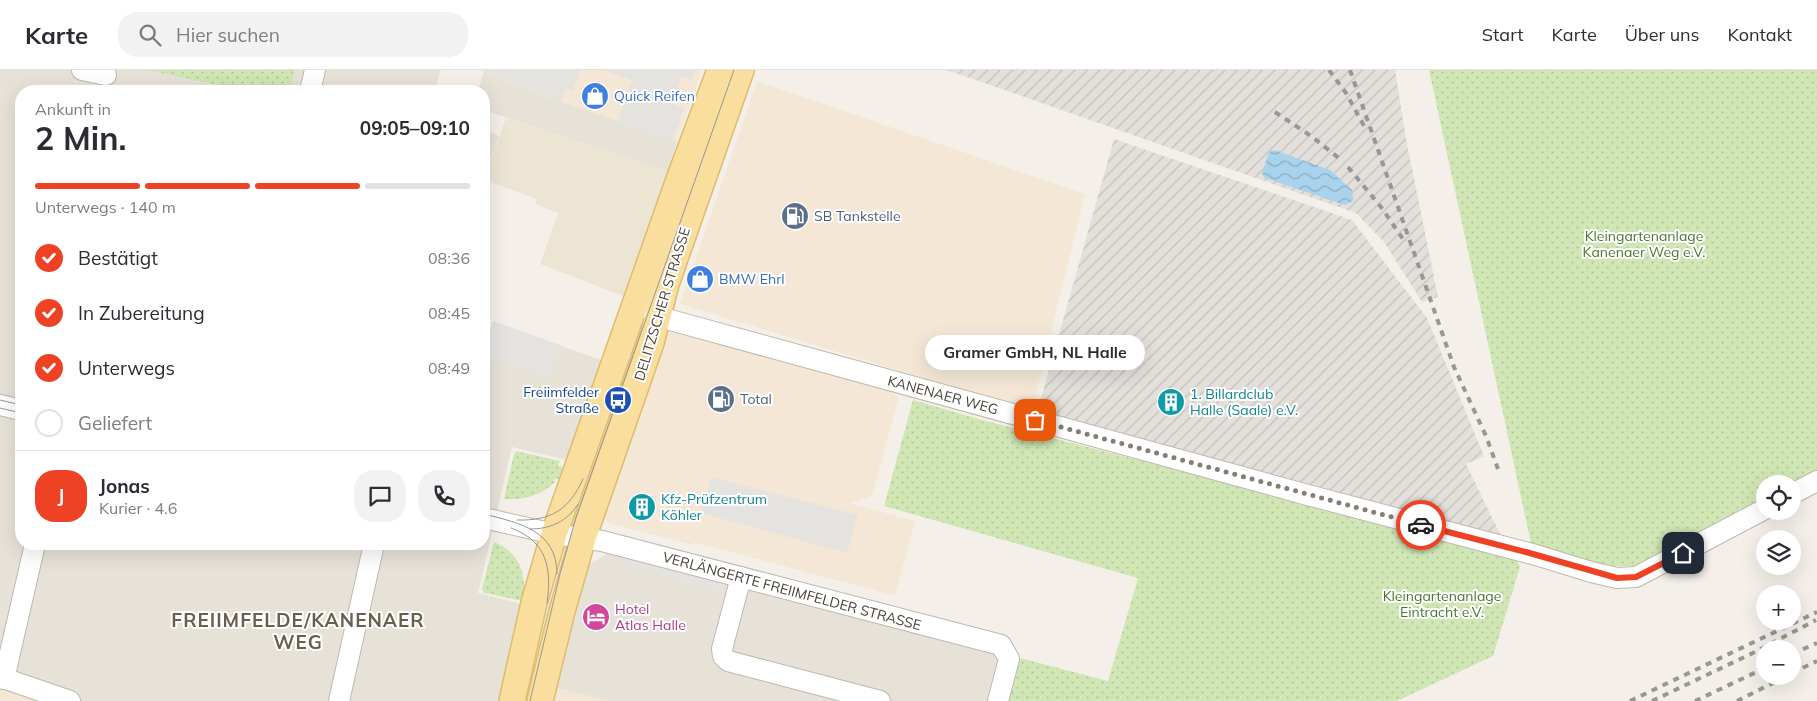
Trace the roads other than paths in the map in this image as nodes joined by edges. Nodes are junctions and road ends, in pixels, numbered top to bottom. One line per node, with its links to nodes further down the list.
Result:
1 (82, 70): 5 (street)
2 (315, 70): 6 (street)
3 (720, 70): 7 (main road, DELITZSCHER STRASSE)
4 (741, 70): 8 (main road, DELITZSCHER STRASSE)
5 (105, 79)
6 (311, 85)
7 (638, 296): 8 (street, KANENAER WEG); 15 (main road, DELITZSCHER STRASSE)
8 (658, 315): 13 (street, KANENAER WEG); 16 (main road, DELITZSCHER STRASSE)
9 (0, 405): 10 (street)
10 (15, 409)
11 (1817, 481): 12 (street)
12 (1801, 489)
13 (1756, 514)
14 (490, 519): 15 (street)
15 (554, 534): 16 (street); 23 (main road, DELITZSCHER STRASSE)
16 (584, 538): 19 (street, VERLÄNGERTE FREIIMFELDER STRASSE); 24 (main road, DELITZSCHER STRASSE)
17 (34, 550): 20 (street)
18 (373, 550): 22 (street)
19 (741, 578): 25 (street); 26 (street, VERLÄNGERTE FREIIMFELDER STRASSE)
20 (2, 678): 21 (street)
21 (70, 701)
22 (340, 701)
23 (512, 701)
24 (540, 701)
25 (880, 701)
26 (998, 701)

